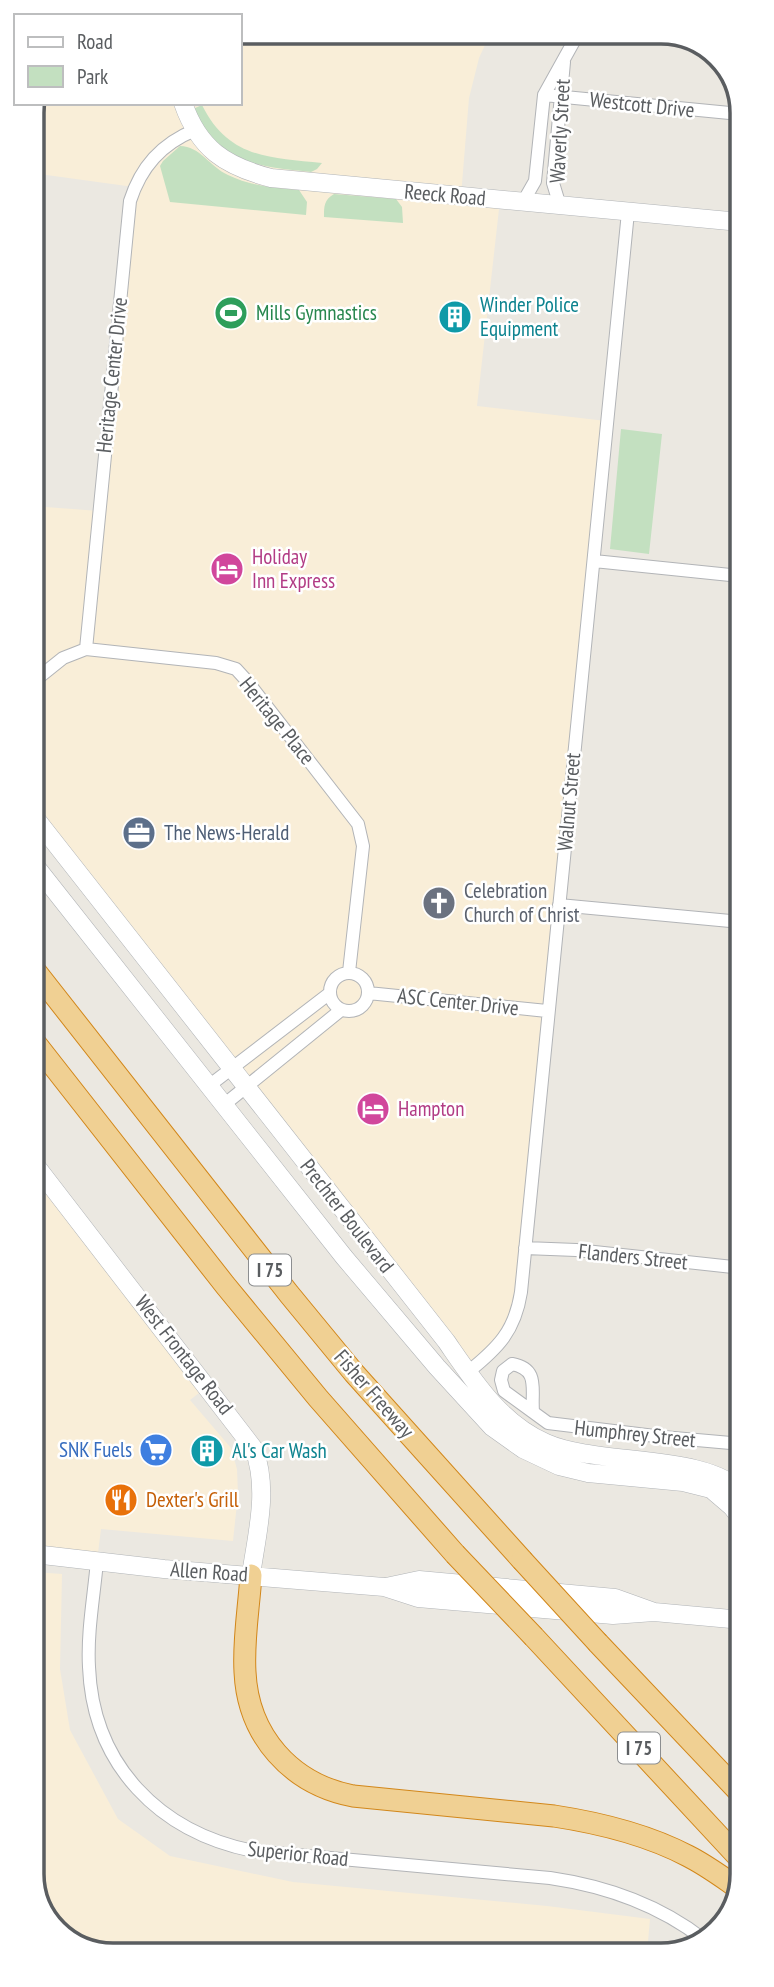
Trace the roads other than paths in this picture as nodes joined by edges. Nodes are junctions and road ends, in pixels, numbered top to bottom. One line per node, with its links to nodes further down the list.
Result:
1 (571, 44): 2 (street, Waverly Street)
2 (564, 55): 3 (street, Waverly Street); 4 (street, Waverly Street)
3 (544, 95): 4 (street, Westcott Drive); 8 (street, Waverly Street)
4 (562, 97): 6 (street, Westcott Drive); 9 (street, Waverly Street)
5 (184, 105): 7 (main road, Reeck Road)
6 (730, 113)
7 (195, 131): 8 (main road, Reeck Road); 14 (street, Heritage Center Drive)
8 (523, 202): 9 (main road, Reeck Road)
9 (560, 206): 10 (main road, Reeck Road)
10 (628, 212): 11 (main road, Reeck Road); 12 (street, Walnut Street)
11 (730, 221)
12 (594, 561): 13 (street); 20 (street, Walnut Street)
13 (730, 575)
14 (86, 649): 15 (street); 24 (street, Heritage Place)
15 (44, 673)
16 (44, 829): 18 (main road, Prechter Boulevard)
17 (44, 844): 18 (main road)
18 (70, 863): 21 (main road, Prechter Boulevard)
19 (44, 877): 23 (main road, Prechter Boulevard)
20 (559, 905): 22 (street); 29 (street, Walnut Street)
21 (113, 914): 23 (main road); 31 (main road, Prechter Boulevard)
22 (730, 921)
23 (88, 932): 32 (main road, Prechter Boulevard)
24 (349, 972): 26 (street); 27 (street)
25 (44, 982): 53 (highway, Fisher Freeway / I 75, bridge)
26 (330, 993): 28 (street); 31 (street)
27 (368, 993): 28 (street); 29 (street, ASC Center Drive)
28 (341, 1010): 33 (street)
29 (547, 1011): 41 (street, Walnut Street)
30 (44, 1054): 54 (highway, I 75, bridge)
31 (233, 1068): 32 (street); 33 (main road, Prechter Boulevard)
32 (210, 1085): 34 (main road, Prechter Boulevard)
33 (247, 1086): 34 (street); 35 (main road, Prechter Boulevard)
34 (225, 1104): 36 (main road, Prechter Boulevard)
35 (281, 1131): 36 (main road); 38 (main road, Prechter Boulevard)
36 (256, 1144): 39 (main road, Prechter Boulevard)
37 (44, 1176): 51 (main road, West Frontage Road)
38 (323, 1184): 39 (main road); 40 (main road, Prechter Boulevard)
39 (301, 1201): 42 (main road, Prechter Boulevard)
40 (367, 1241): 42 (main road); 44 (main road, Prechter Boulevard)
41 (525, 1248): 43 (street, Flanders Street); 44 (street, Walnut Street)
42 (344, 1257): 48 (main road, Prechter Boulevard)
43 (730, 1267)
44 (468, 1372): 47 (main road, Prechter Boulevard)
45 (533, 1411): 46 (street, Humphrey Street)
46 (730, 1443)
47 (730, 1484)
48 (730, 1505)
49 (44, 1555): 50 (main road, Allen Road)
50 (97, 1561): 51 (main road, Allen Road); 56 (street, Superior Road)
51 (251, 1575): 52 (main road, Allen Road); 55 (highway)
52 (730, 1619)
53 (730, 1782)
54 (730, 1847)
55 (729, 1882)
56 (696, 1934)

